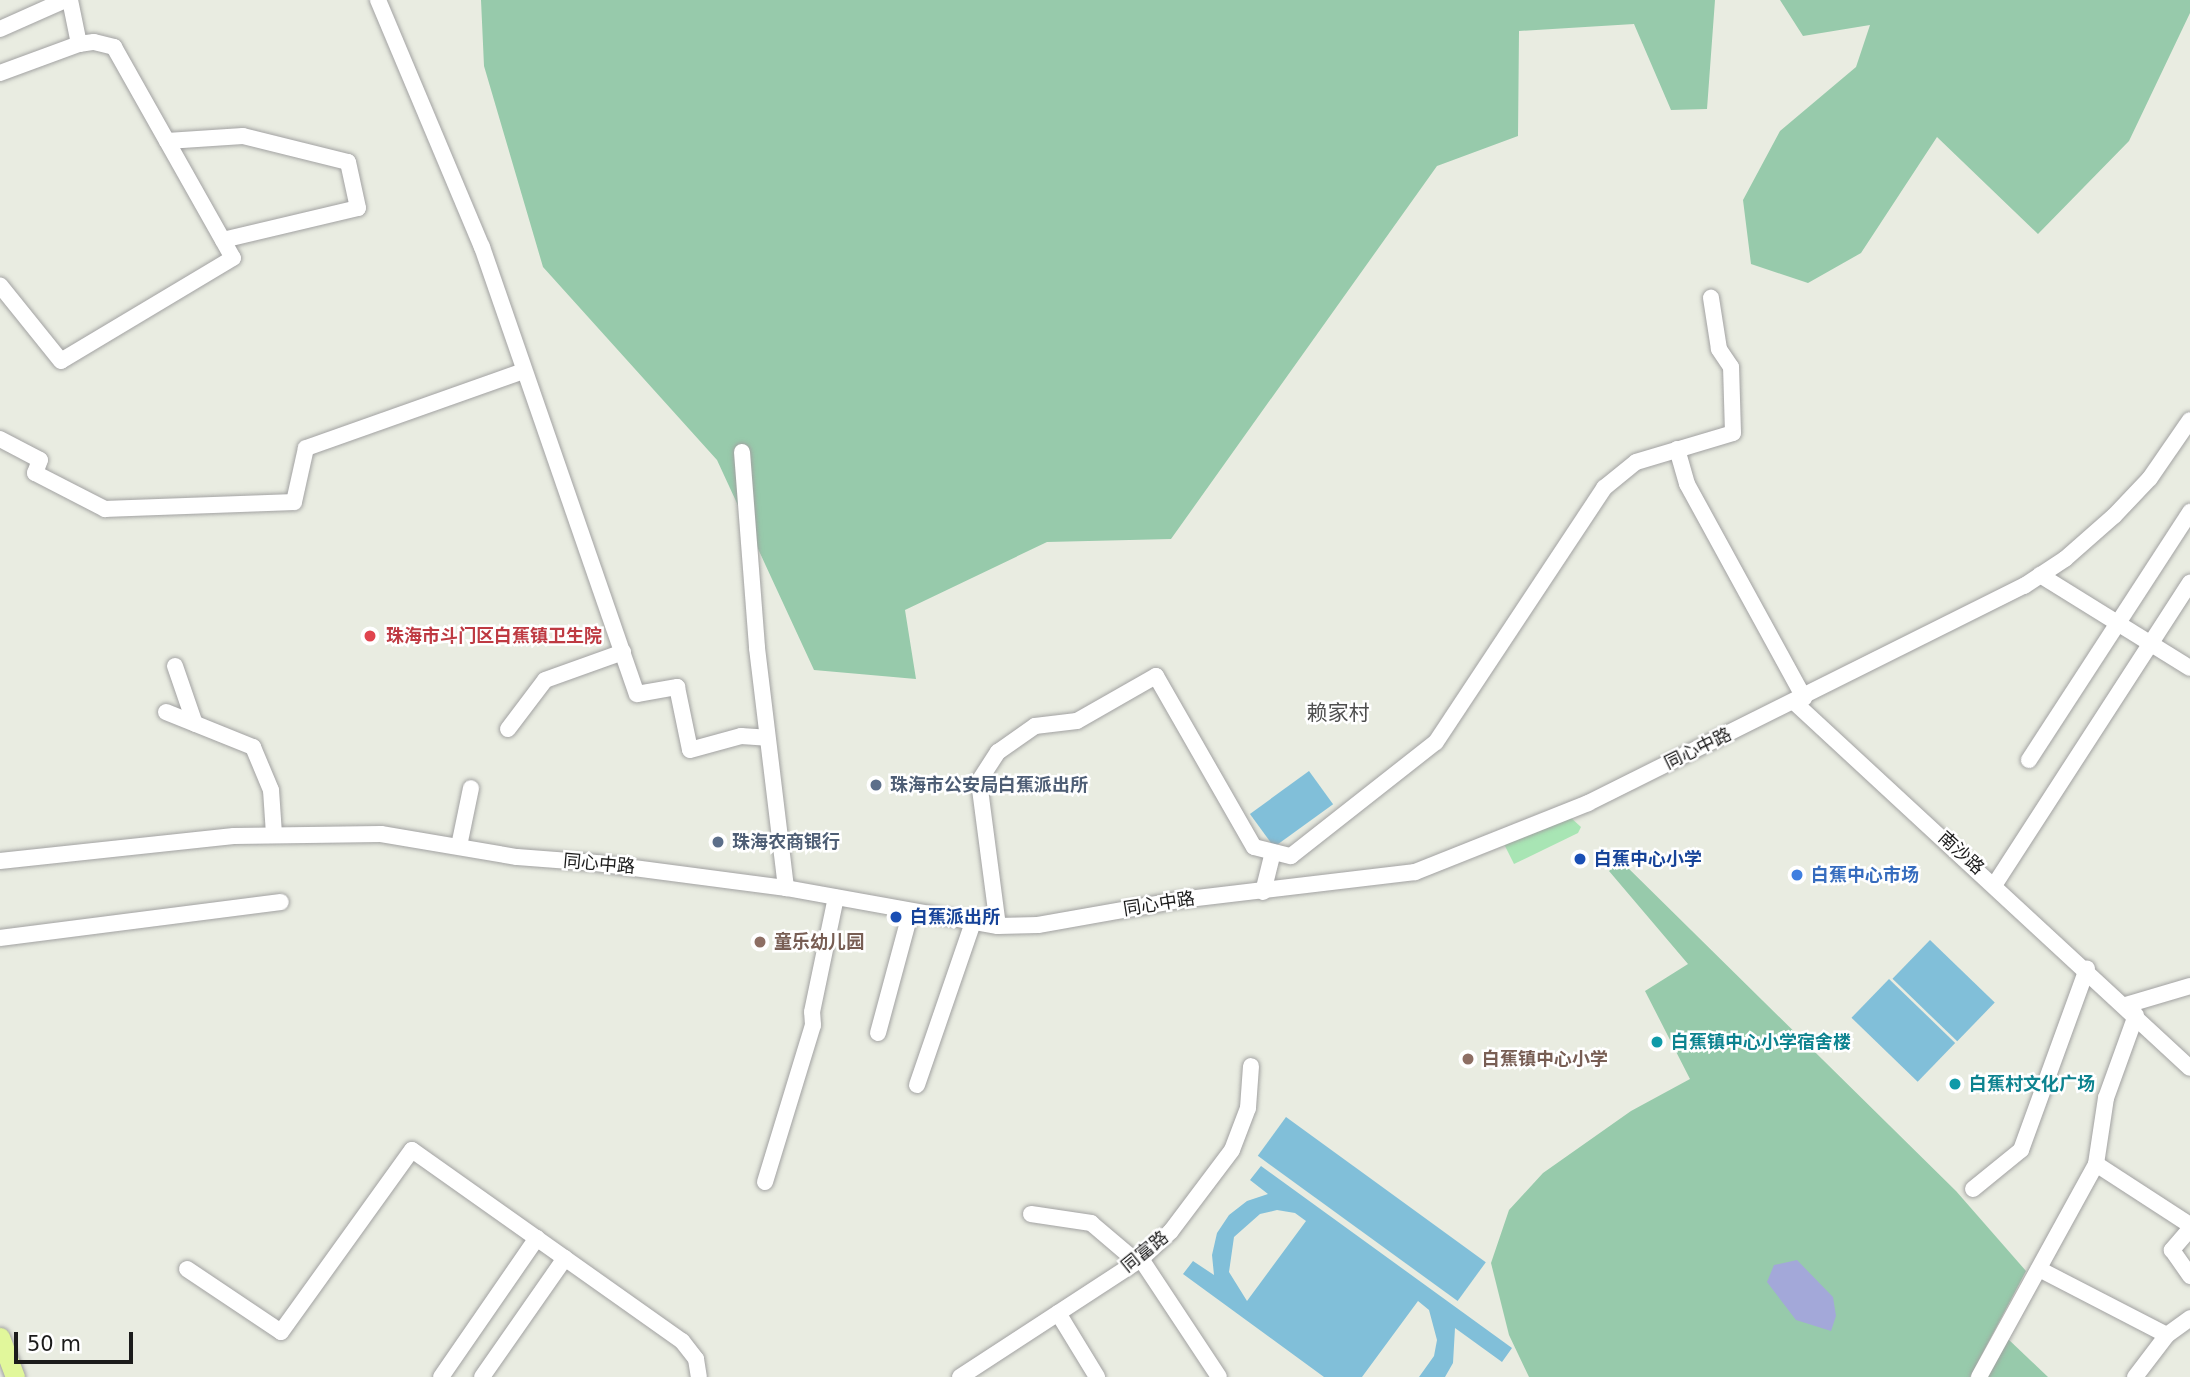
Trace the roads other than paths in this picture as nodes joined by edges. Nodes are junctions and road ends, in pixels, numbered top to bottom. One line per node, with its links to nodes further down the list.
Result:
1 (65, 0): 4 (street)
2 (70, 0): 5 (street)
3 (378, 0): 11 (street)
4 (0, 29)
5 (79, 44): 6 (street); 7 (street)
6 (0, 73)
7 (166, 141): 8 (street); 8 (street)
8 (223, 240): 9 (street)
9 (0, 285)
10 (1711, 298): 14 (street)
11 (524, 371): 13 (street); 21 (street)
12 (2190, 420): 17 (street, 同心中路)
13 (0, 439)
14 (1677, 449): 24 (street, 南沙路); 33 (street)
15 (743, 452): 28 (street)
16 (2190, 512): 19 (street)
17 (2040, 575): 19 (street); 24 (street, 同心中路)
18 (2190, 583): 20 (street)
19 (2118, 623): 20 (street); 29 (street)
20 (2151, 644): 23 (street); 35 (street)
21 (623, 652): 27 (street); 28 (street)
22 (175, 666): 26 (street)
23 (2190, 668)
24 (1799, 700): 35 (street, 南沙路); 37 (street, 同心中路)
25 (166, 712): 26 (street)
26 (195, 724): 31 (street)
27 (508, 729)
28 (767, 738): 36 (street)
29 (2029, 760)
30 (471, 788): 32 (street)
31 (274, 834): 32 (street, 同心中路); 34 (street, 同心中路)
32 (459, 846): 36 (street, 同心中路)
33 (1273, 852): 37 (street); 42 (street)
34 (0, 861)
35 (1995, 884): 44 (street, 南沙路)
36 (786, 888): 38 (street, 同心中路)
37 (1263, 891): 42 (street, 同心中路)
38 (836, 897): 40 (street, 同心中路); 52 (street)
39 (281, 902): 43 (street)
40 (911, 911): 41 (street, 同心中路); 47 (street)
41 (973, 922): 42 (street, 同心中路); 50 (street)
42 (998, 926)
43 (0, 938)
44 (2087, 969): 46 (street, 南沙路); 53 (street)
45 (2190, 986): 46 (street)
46 (2131, 1010): 49 (street, 南沙路); 51 (street)
47 (878, 1033)
48 (1251, 1066): 58 (street, 同富路)
49 (2190, 1068)
50 (918, 1085)
51 (2096, 1164): 55 (street); 60 (street)
52 (765, 1182)
53 (1973, 1189)
54 (1031, 1214): 58 (street)
55 (2190, 1227): 61 (street)
56 (537, 1238): 57 (street); 59 (street); 67 (street)
57 (565, 1258): 68 (street); 69 (street)
58 (1139, 1260): 62 (street, 同富路); 72 (street)
59 (187, 1269)
60 (2039, 1269): 64 (street); 73 (street)
61 (2190, 1276)
62 (1058, 1313): 70 (street, 同富路); 71 (street)
63 (2190, 1318): 64 (street)
64 (2166, 1335): 74 (street)
65 (0, 1337): 66 (main road)
66 (15, 1377)
67 (441, 1377)
68 (482, 1377)
69 (699, 1377)
70 (960, 1377)
71 (1097, 1377)
72 (1219, 1377)
73 (1979, 1377)
74 (2135, 1377)

